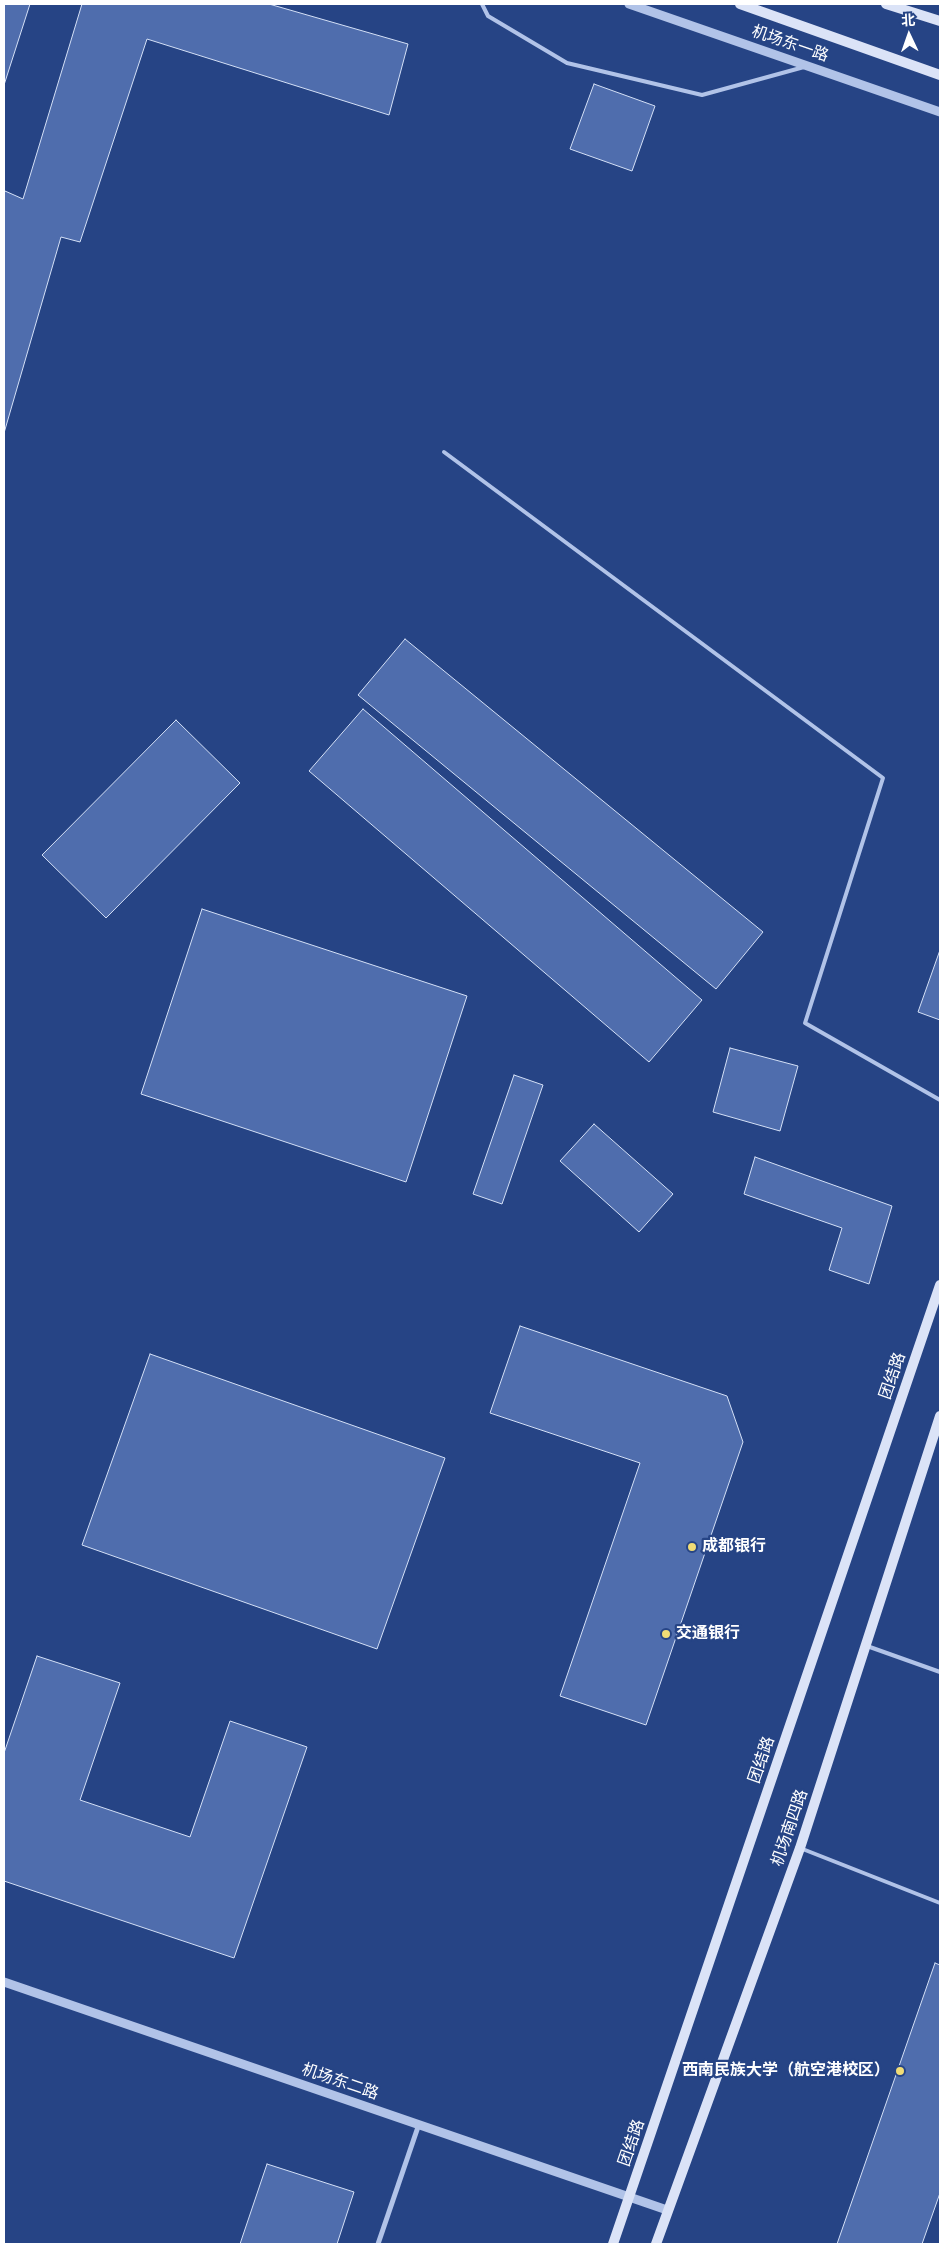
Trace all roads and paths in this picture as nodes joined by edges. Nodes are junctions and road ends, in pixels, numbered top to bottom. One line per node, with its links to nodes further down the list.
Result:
1 (482, 4): 6 (lane)
2 (629, 4): 6 (street, 机场东一路)
3 (740, 4): 7 (main road)
4 (886, 4): 5 (main road)
5 (940, 21)
6 (808, 66): 8 (street, 机场东一路)
7 (940, 75)
8 (940, 112)
9 (444, 452): 10 (lane)
10 (940, 1100)
11 (940, 1285): 19 (main road, 团结路)
12 (940, 1416): 13 (main road, 机场南四路)
13 (865, 1645): 14 (lane); 15 (main road, 机场南四路)
14 (940, 1672)
15 (800, 1848): 16 (lane); 20 (main road, 机场南四路)
16 (940, 1903)
17 (4, 1982): 18 (street, 机场东二路)
18 (419, 2124): 19 (street, 机场东二路); 21 (street)
19 (630, 2196): 20 (street, 机场东二路); 22 (main road, 团结路)
20 (667, 2210): 23 (main road, 机场南四路)
21 (378, 2244)
22 (613, 2244)
23 (656, 2244)

